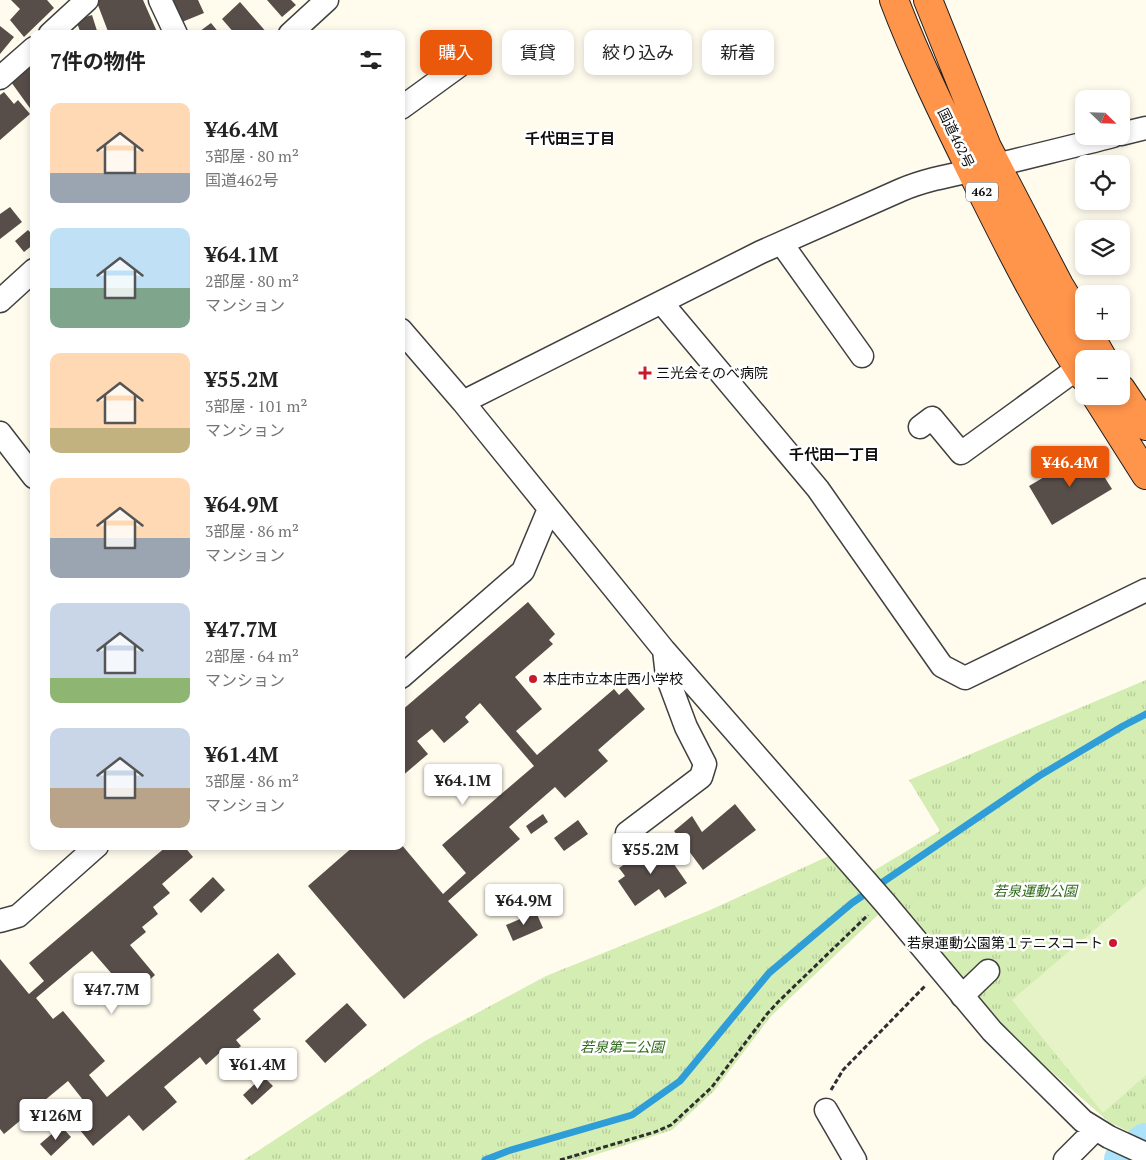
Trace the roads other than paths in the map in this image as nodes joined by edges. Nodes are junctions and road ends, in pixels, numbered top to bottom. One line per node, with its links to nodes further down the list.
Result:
1 (87, 0): 6 (street)
2 (160, 0): 7 (street)
3 (327, 0): 8 (street)
4 (894, 0): 16 (highway, 国道462号 / 462)
5 (928, 0): 16 (highway, 国道462号 / 462)
6 (54, 30)
7 (174, 30)
8 (294, 30)
9 (30, 52): 11 (street)
10 (446, 75): 12 (street)
11 (0, 78)
12 (405, 105)
13 (1146, 128): 14 (street)
14 (1130, 132)
15 (1076, 145): 16 (street)
16 (984, 167): 17 (street); 21 (highway, 国道462号 / 462); 23 (highway, 国道462号 / 462)
17 (782, 244): 20 (street); 24 (street)
18 (30, 274): 19 (street)
19 (0, 301)
20 (662, 303): 26 (street); 35 (street)
21 (1075, 311)
22 (405, 335): 26 (street)
23 (1075, 351)
24 (862, 356)
25 (1075, 377): 30 (street)
26 (463, 402): 34 (street)
27 (1130, 402): 29 (highway)
28 (1102, 405): 33 (highway)
29 (1146, 426)
30 (920, 427)
31 (0, 433): 32 (street)
32 (30, 472)
33 (1146, 475)
34 (549, 509): 36 (street); 37 (street)
35 (1146, 590)
36 (664, 650): 38 (street); 42 (street)
37 (405, 674)
38 (626, 833)
39 (92, 850): 40 (street)
40 (0, 921)
41 (988, 971): 42 (street)
42 (962, 996): 44 (street)
43 (826, 1110): 46 (street)
44 (1102, 1134): 45 (street); 47 (street)
45 (1146, 1154)
46 (855, 1160)
47 (1065, 1160)

